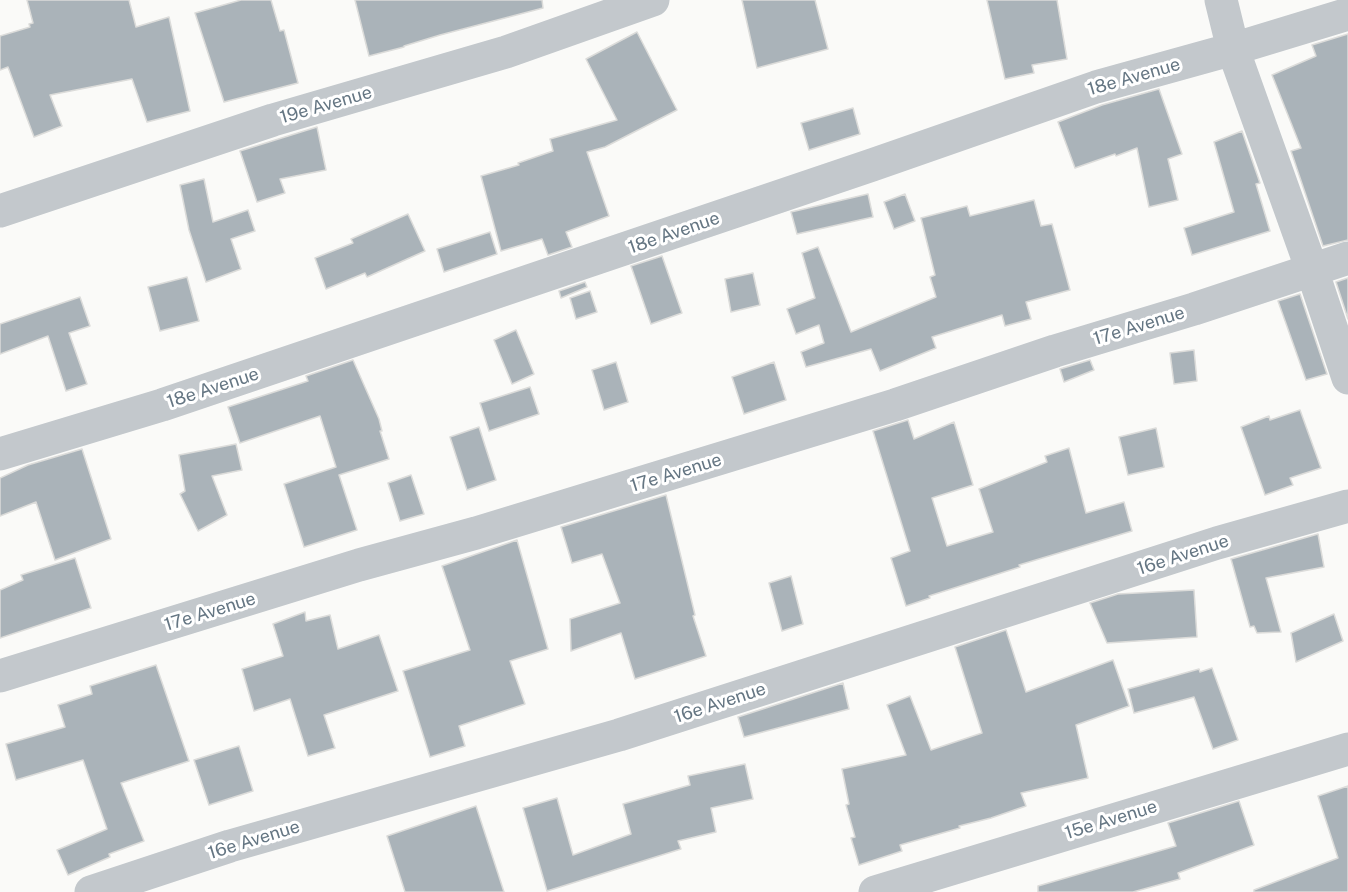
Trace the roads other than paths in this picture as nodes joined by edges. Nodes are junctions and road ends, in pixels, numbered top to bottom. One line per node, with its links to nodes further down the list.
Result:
1 (652, 0): 5 (street, 19e Avenue)
2 (1221, 0): 4 (street)
3 (1348, 14): 4 (street, 18e Avenue)
4 (1233, 49): 7 (street); 9 (street, 18e Avenue)
5 (0, 211)
6 (1348, 258): 7 (street, 17e Avenue)
7 (1312, 270): 8 (street); 11 (street, 17e Avenue)
8 (1348, 378)
9 (0, 454)
10 (1348, 506): 13 (street, 16e Avenue)
11 (0, 676)
12 (1348, 748): 14 (street, 15e Avenue)
13 (91, 892)
14 (874, 892)

